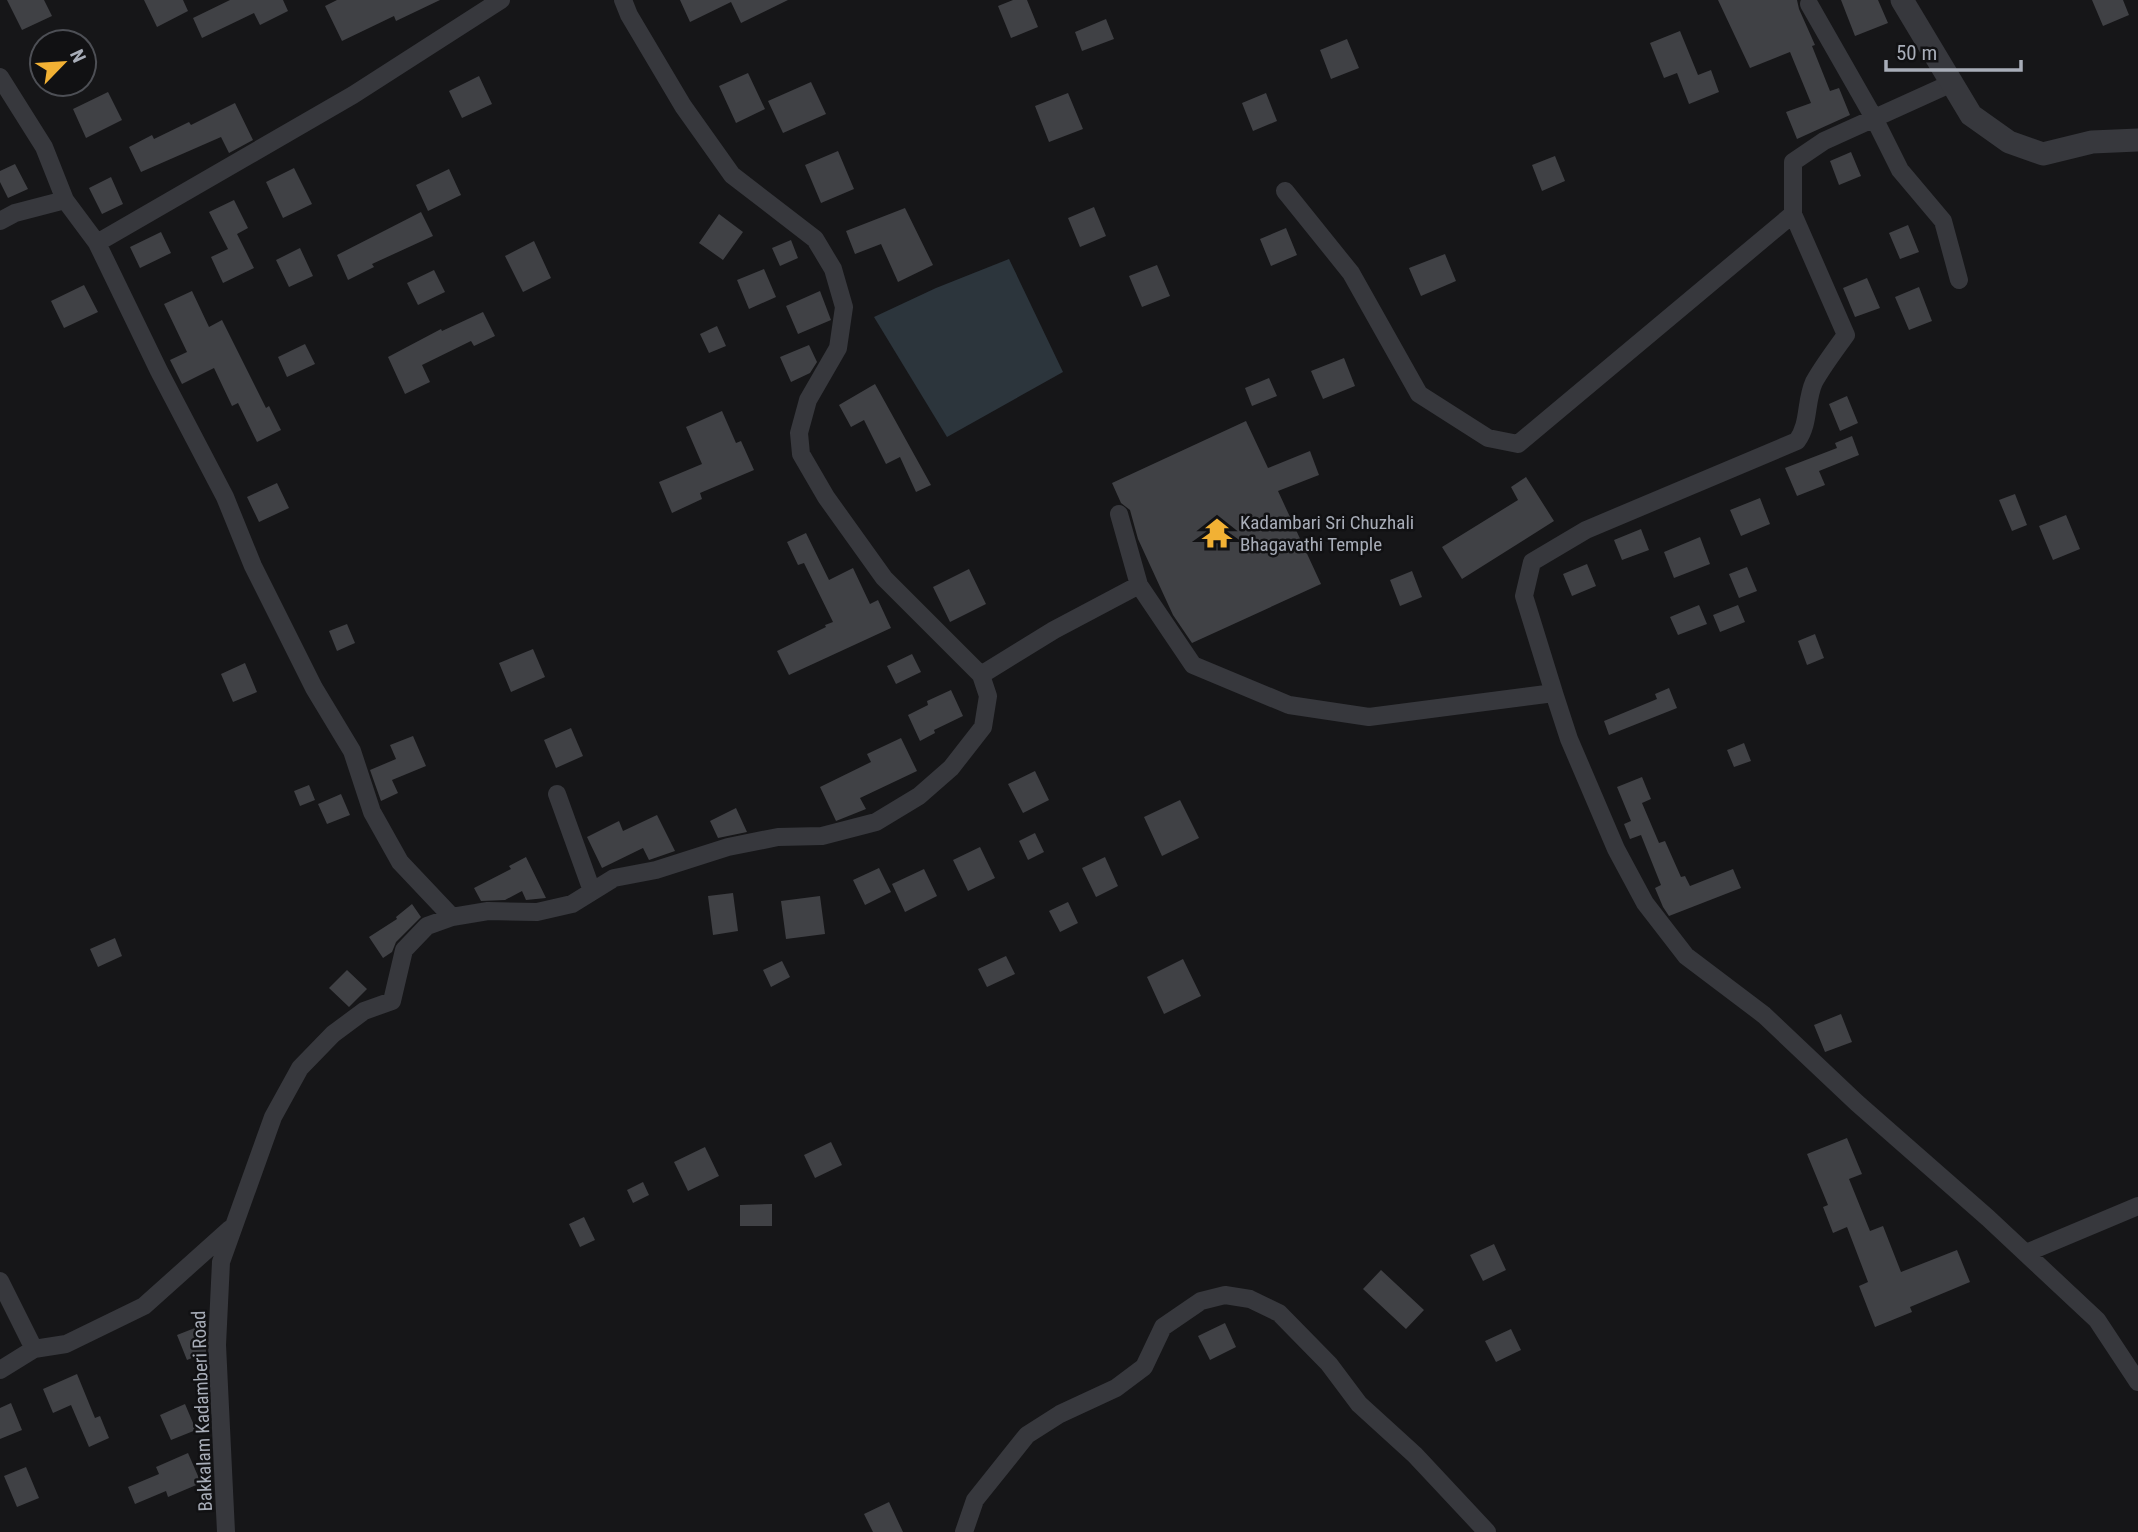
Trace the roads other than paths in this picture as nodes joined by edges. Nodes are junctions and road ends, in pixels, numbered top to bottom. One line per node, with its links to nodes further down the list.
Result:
1 (501, 0): 13 (street)
2 (623, 0): 17 (street)
3 (1902, 0): 6 (street)
4 (1809, 4): 7 (street)
5 (0, 77): 10 (street)
6 (1952, 83): 7 (street); 8 (street)
7 (1874, 118): 11 (street); 14 (street)
8 (2138, 139)
9 (1285, 191): 11 (street)
10 (65, 200): 12 (street); 13 (street)
11 (1793, 214): 18 (street)
12 (0, 220)
13 (97, 243): 21 (street)
14 (1959, 280)
15 (1119, 514): 16 (street)
16 (1139, 585): 17 (street); 18 (street)
17 (981, 675): 20 (street, Bakkalam Kadamberi Road)
18 (1554, 693): 24 (street)
19 (557, 794): 20 (street)
20 (592, 891): 21 (street, Bakkalam Kadamberi Road)
21 (452, 917): 23 (street, Bakkalam Kadamberi Road)
22 (2138, 1206): 24 (street)
23 (235, 1224): 26 (street); 29 (street, Bakkalam Kadamberi Road)
24 (2026, 1253): 28 (street)
25 (0, 1281): 26 (street)
26 (34, 1349): 27 (street)
27 (0, 1370)
28 (2138, 1382)
29 (226, 1532)
30 (964, 1532): 31 (street)
31 (1487, 1532)

